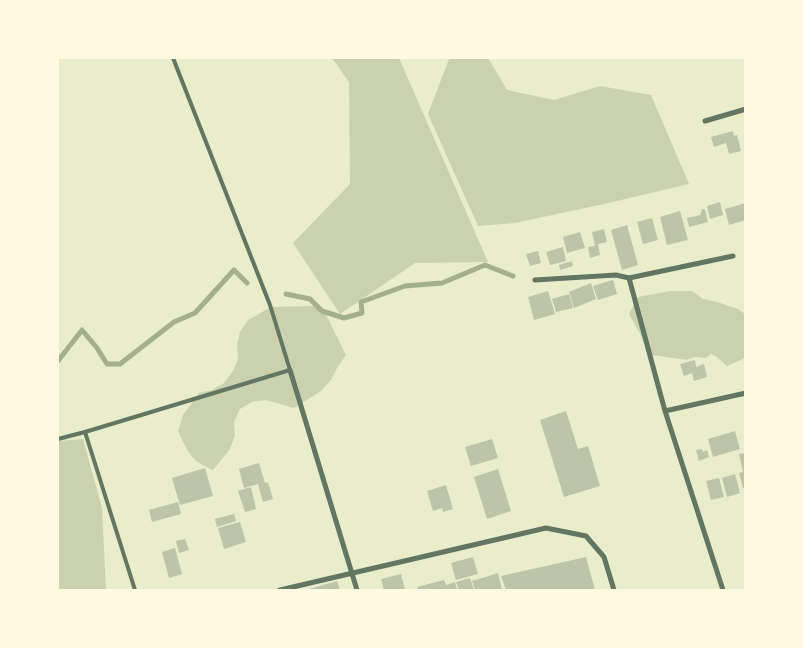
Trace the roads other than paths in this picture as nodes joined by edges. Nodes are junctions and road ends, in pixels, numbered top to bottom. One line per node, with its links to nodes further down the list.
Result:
1 (173, 58): 7 (lane)
2 (746, 109): 3 (street)
3 (705, 121)
4 (733, 256): 5 (street)
5 (629, 278): 6 (street); 9 (street)
6 (535, 280)
7 (290, 370): 10 (lane); 12 (street)
8 (746, 394): 9 (street)
9 (665, 411): 17 (street)
10 (85, 432): 11 (lane); 13 (lane)
11 (58, 440)
12 (352, 574): 14 (street); 15 (street); 16 (street)
13 (135, 590)
14 (280, 590)
15 (357, 590)
16 (614, 590)
17 (723, 590)

